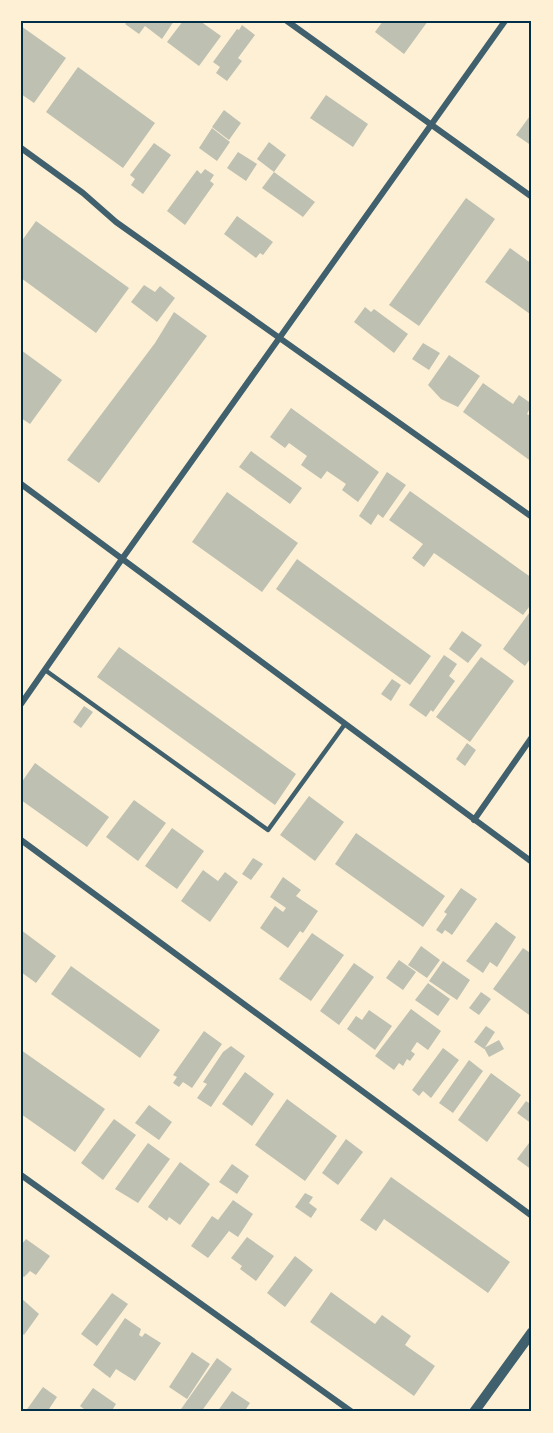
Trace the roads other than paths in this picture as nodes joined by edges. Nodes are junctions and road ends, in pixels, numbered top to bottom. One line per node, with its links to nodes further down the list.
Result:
1 (287, 21): 3 (street)
2 (504, 21): 3 (street)
3 (431, 125): 5 (street); 6 (street)
4 (21, 148): 6 (street)
5 (532, 197)
6 (280, 337): 8 (street); 9 (street)
7 (21, 484): 9 (street)
8 (532, 517)
9 (122, 559): 10 (street); 12 (street)
10 (45, 670): 11 (street); 12 (lane)
11 (21, 704)
12 (345, 724): 14 (street)
13 (532, 737): 14 (street)
14 (474, 820): 16 (street)
15 (21, 840): 18 (street)
16 (532, 862)
17 (21, 1175): 20 (street)
18 (532, 1216)
19 (532, 1332): 21 (street)
20 (352, 1412)
21 (474, 1412)

